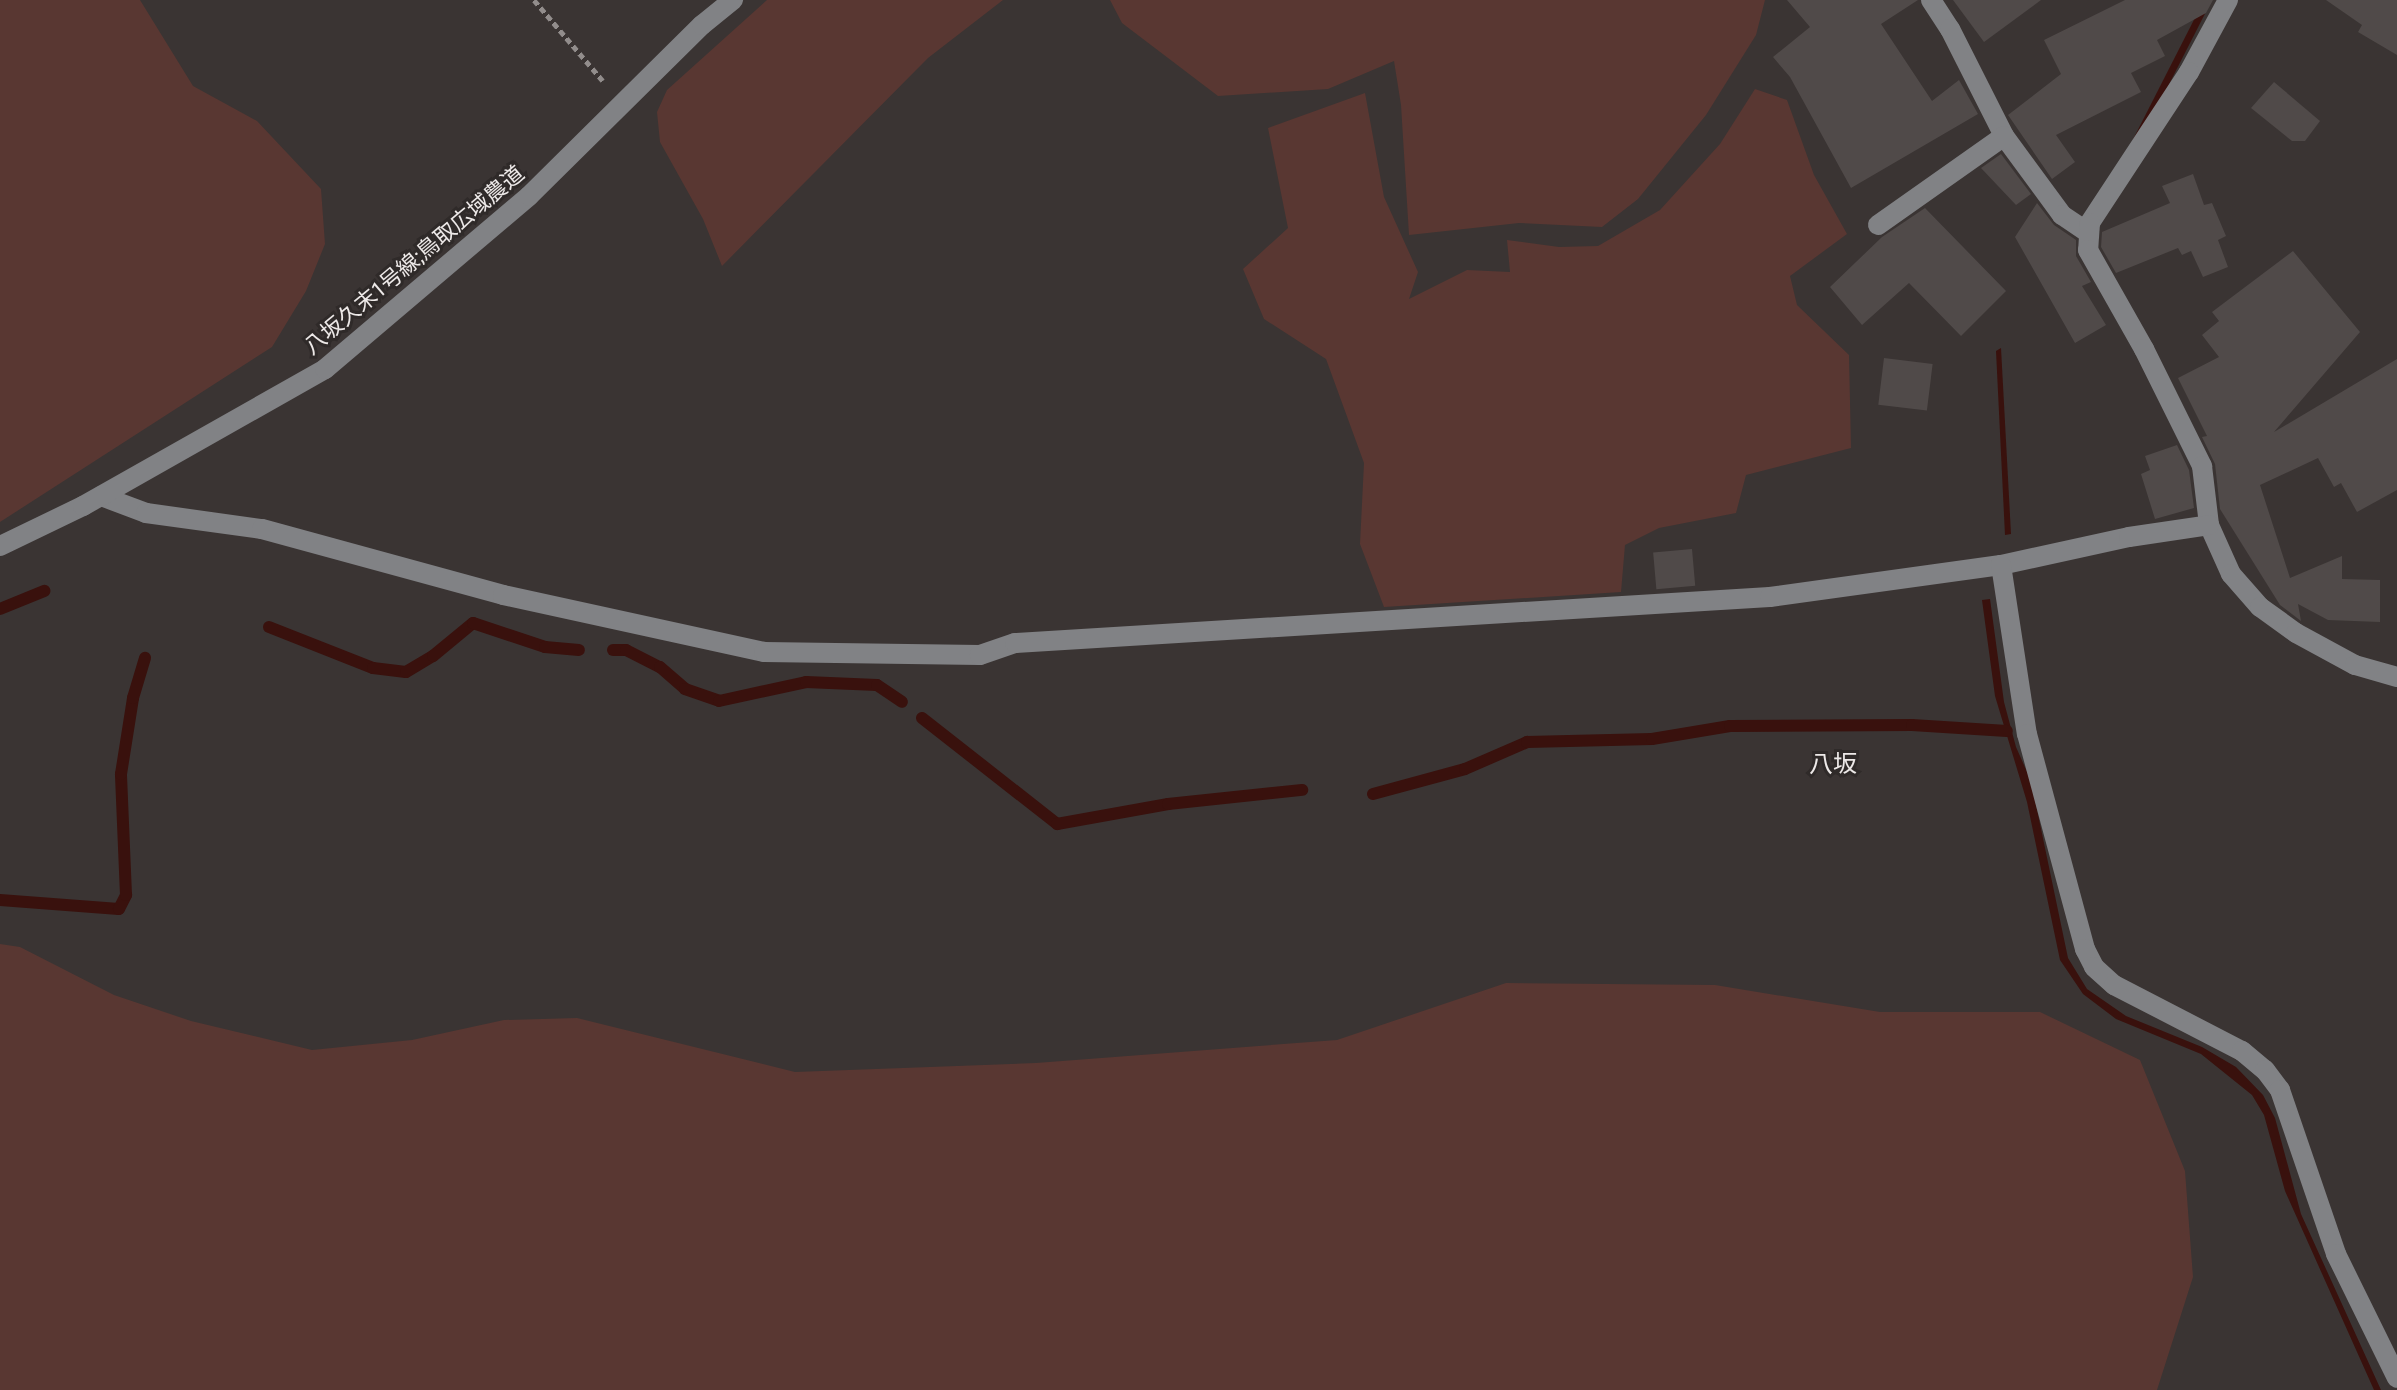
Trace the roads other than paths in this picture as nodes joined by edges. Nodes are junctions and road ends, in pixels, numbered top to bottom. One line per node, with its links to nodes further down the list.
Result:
1 (733, 0): 7 (street, 八坂久末1号線;鳥取広域農道)
2 (1931, 0): 4 (street)
3 (2228, 0): 6 (street)
4 (2004, 136): 5 (street); 6 (street)
5 (1878, 225)
6 (2089, 233): 8 (street)
7 (101, 496): 9 (street, 八坂久末1号線;鳥取広域農道); 10 (street)
8 (2209, 525): 10 (street); 11 (street)
9 (0, 546)
10 (2001, 565): 12 (street)
11 (2397, 677)
12 (2397, 1378)

